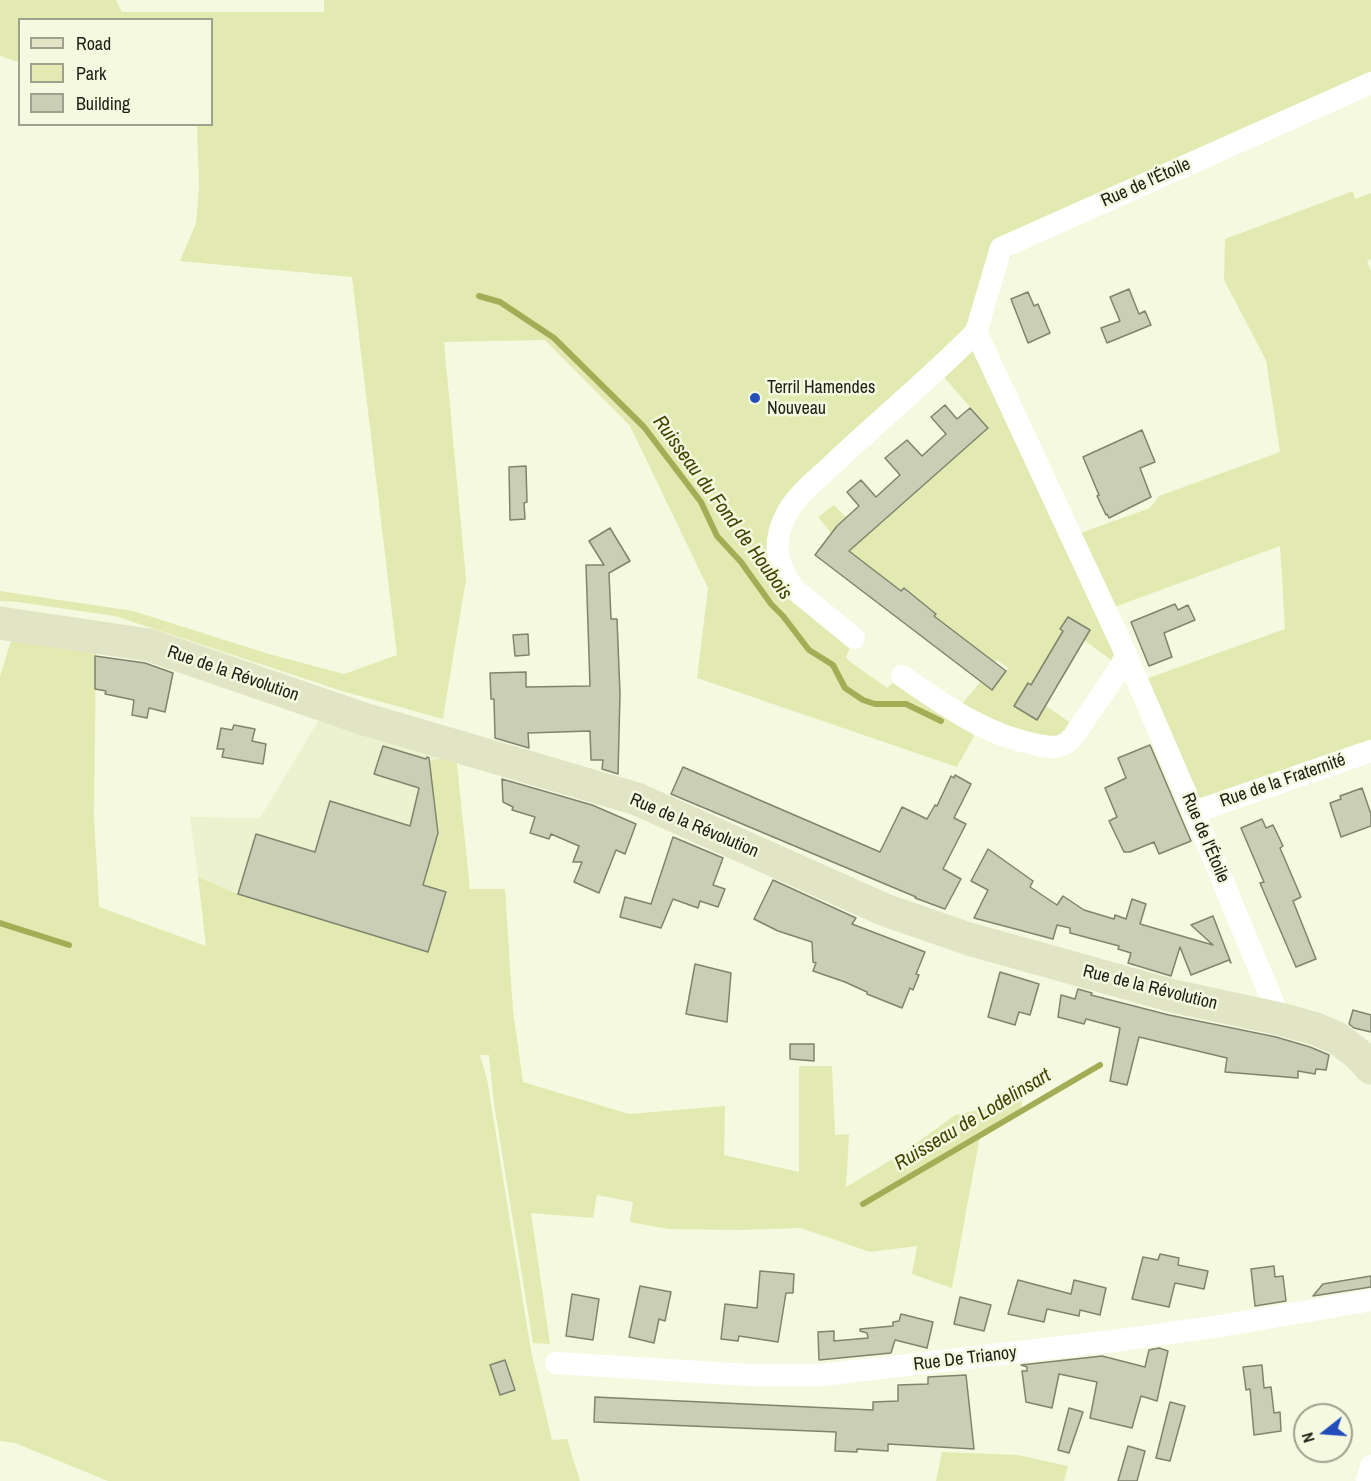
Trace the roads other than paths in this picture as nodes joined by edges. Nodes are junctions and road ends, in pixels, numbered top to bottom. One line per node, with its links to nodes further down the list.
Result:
1 (1371, 83): 2 (street, Rue de l'Étoile)
2 (976, 332): 4 (street, Rue de l'Étoile); 5 (street, Rue de l'Étoile)
3 (0, 622): 9 (street, Rue de la Révolution)
4 (854, 638)
5 (1126, 659): 6 (street); 8 (street, Rue de l'Étoile)
6 (902, 676)
7 (1371, 751): 8 (street, Rue de la Fraternité)
8 (1194, 812): 9 (street, Rue de l'Étoile)
9 (1280, 1018): 10 (street, Rue de la Révolution)
10 (1371, 1068)
11 (1371, 1300): 12 (street, Rue De Trianoy)
12 (556, 1363)
13 (1371, 1466): 14 (street)
14 (1367, 1481)

